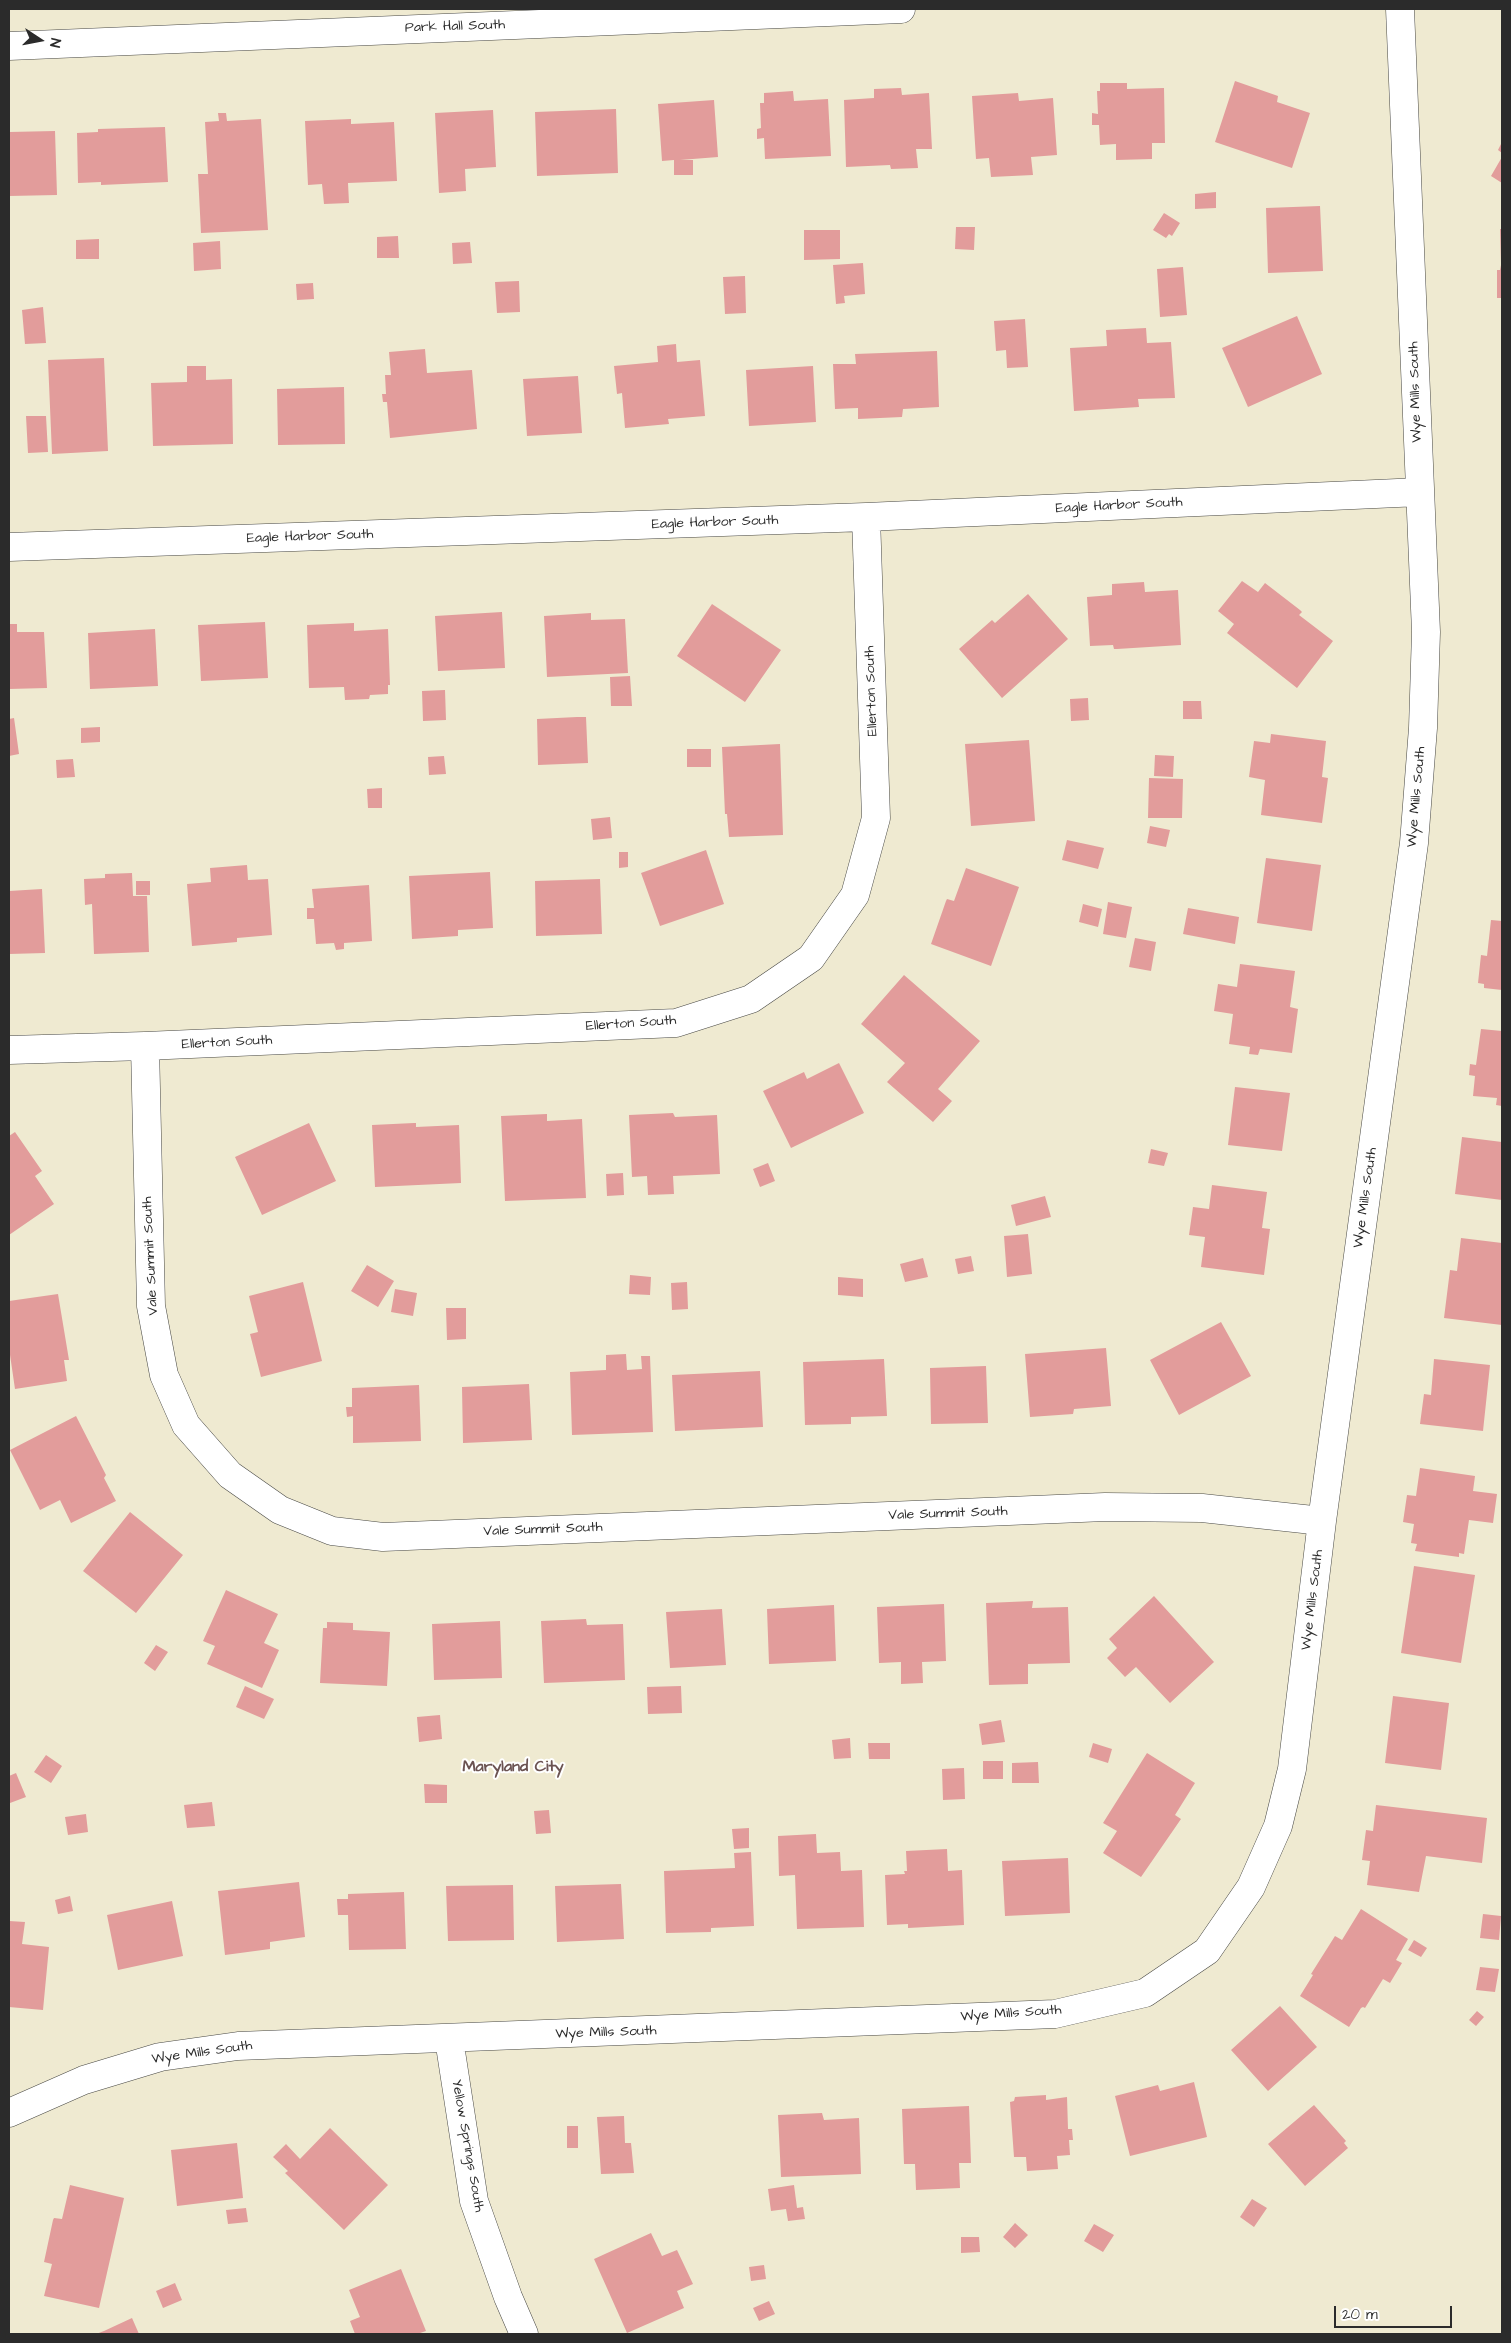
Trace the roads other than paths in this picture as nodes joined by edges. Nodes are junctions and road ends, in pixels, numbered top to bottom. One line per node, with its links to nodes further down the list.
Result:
1 (901, 9): 3 (street, Park Hall South)
2 (1400, 9): 4 (street, Wye Mills South)
3 (9, 46)
4 (1420, 492): 5 (street, Eagle Harbor South); 9 (street, Wye Mills South)
5 (866, 517): 6 (street, Eagle Harbor South); 7 (street, Ellerton South)
6 (9, 547)
7 (145, 1046): 8 (street, Ellerton South); 9 (street, Vale Summit South)
8 (9, 1050)
9 (1322, 1521): 10 (street, Wye Mills South)
10 (449, 2039): 11 (street, Wye Mills South); 12 (street, Yellow Springs South)
11 (9, 2113)
12 (524, 2334)

